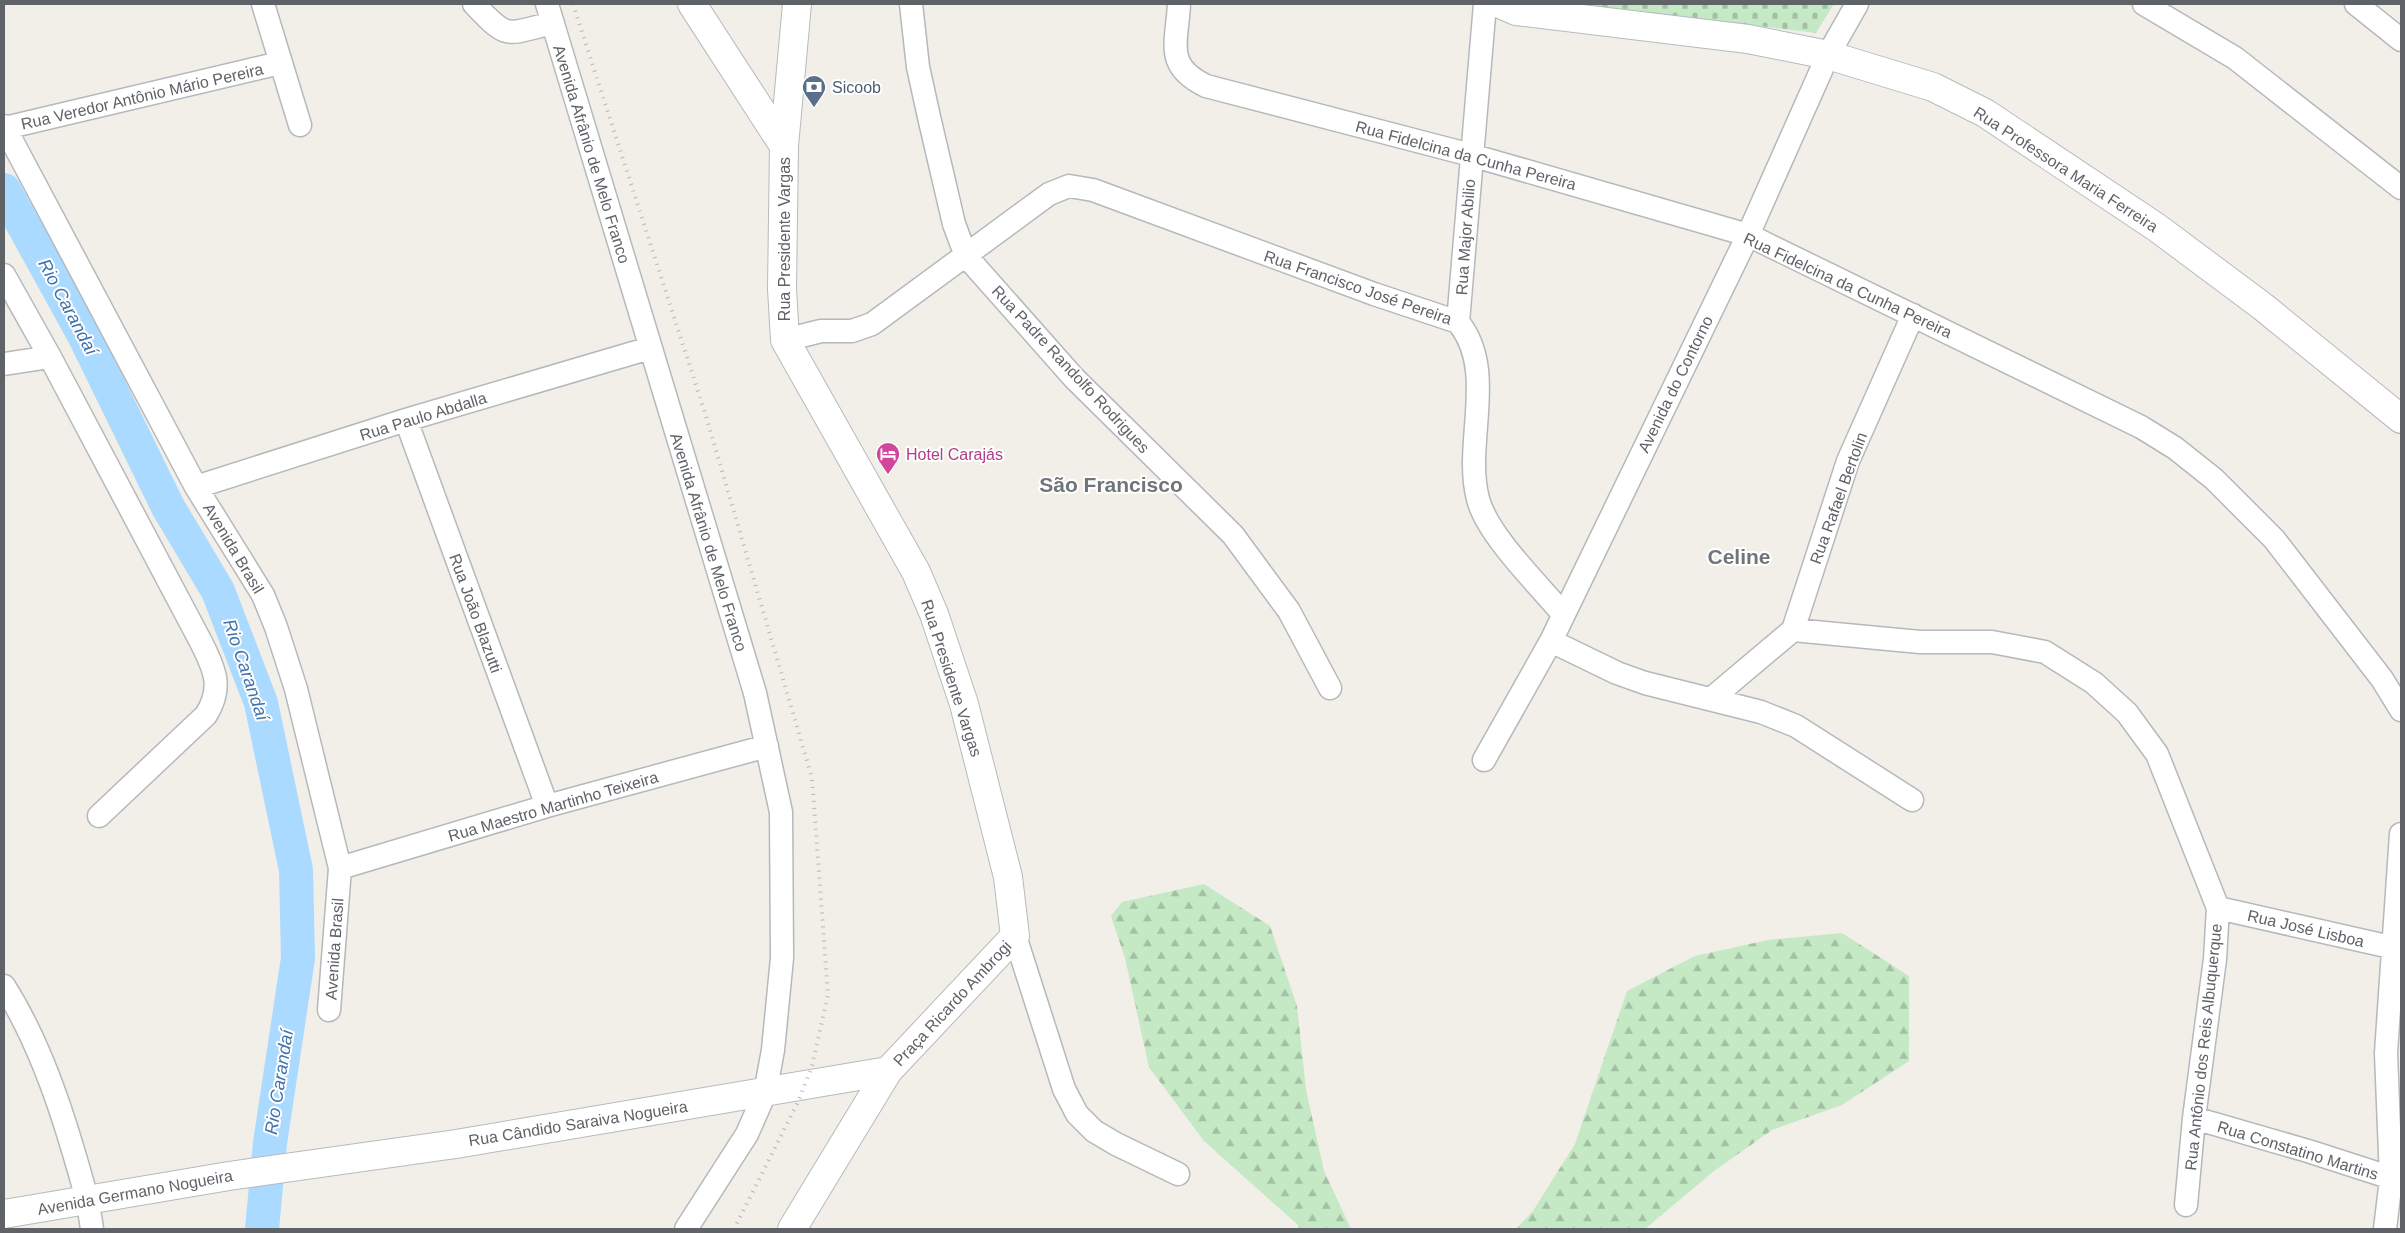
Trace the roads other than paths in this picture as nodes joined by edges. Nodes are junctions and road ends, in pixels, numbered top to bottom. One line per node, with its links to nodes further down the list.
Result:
1 (263, 4): 15 (street)
2 (474, 4): 12 (street)
3 (692, 4): 18 (street)
4 (797, 4): 18 (street, Rua Presidente Vargas)
5 (910, 4): 22 (street, Rua Padre Randolfo Rodrigues)
6 (1179, 4): 19 (street, Rua Fidelcina da Cunha Pereira)
7 (1485, 4): 19 (street, Rua Major Abilio)
8 (1500, 4): 14 (street, Rua Professora Maria Ferreira)
9 (1857, 4): 14 (street, Avenida do Contorno)
10 (2144, 4): 20 (street)
11 (2356, 4): 13 (street)
12 (550, 14): 27 (street, Avenida Afrânio de Melo Franco)
13 (2401, 40)
14 (1828, 54): 21 (street, Avenida do Contorno); 30 (street, Rua Professora Maria Ferreira)
15 (280, 63): 16 (street); 17 (street, Rua Veredor Antônio Mário Pereira)
16 (300, 126)
17 (4, 127): 32 (street, Avenida Brasil)
18 (784, 146): 26 (street, Rua Presidente Vargas)
19 (1471, 155): 21 (street, Rua Fidelcina da Cunha Pereira); 25 (street, Rua Major Abilio)
20 (2401, 188)
21 (1748, 235): 24 (street, Rua Fidelcina da Cunha Pereira); 33 (street, Avenida do Contorno)
22 (966, 256): 25 (street, Rua Francisco José Pereira); 26 (street, Rua Francisco José Pereira); 36 (street, Rua Padre Randolfo Rodrigues)
23 (4, 275): 28 (street)
24 (1913, 315): 34 (street, Rua Rafael Bertolin); 38 (street, Rua Fidelcina da Cunha Pereira)
25 (1458, 322): 33 (street, Rua Francisco José Pereira)
26 (785, 340): 47 (street, Rua Presidente Vargas)
27 (650, 348): 31 (street, Rua Paulo Abdalla); 39 (street, Avenida Afrânio de Melo Franco)
28 (50, 357): 29 (street); 43 (street)
29 (4, 364)
30 (2401, 419)
31 (406, 420): 32 (street, Rua Paulo Abdalla); 42 (street, Rua João Blazutti)
32 (196, 487): 45 (street, Avenida Brasil)
33 (1563, 614): 35 (street, Avenida do Contorno)
34 (1793, 630): 37 (street); 46 (street, Rua Antônio dos Reis Albuquerque)
35 (1551, 641): 37 (street); 40 (street, Avenida do Contorno)
36 (1330, 688)
37 (1711, 699): 41 (street)
38 (2401, 710)
39 (767, 746): 42 (street, Rua Maestro Martinho Teixeira); 52 (street, Avenida Afrânio de Melo Franco)
40 (1484, 760)
41 (1912, 800)
42 (546, 806): 45 (street, Rua Maestro Martinho Teixeira)
43 (99, 816)
44 (2401, 834): 48 (street)
45 (340, 868): 50 (street, Avenida Brasil)
46 (2218, 908): 48 (street, Rua José Lisboa); 53 (street, Rua Antônio dos Reis Albuquerque)
47 (1016, 936): 51 (street, Praça Ricardo Ambrogi); 55 (street, Rua Presidente Vargas)
48 (2395, 948): 56 (street)
49 (4, 986): 57 (street)
50 (329, 1010)
51 (888, 1071): 52 (street, Rua Cândido Saraiva Nogueira); 62 (street, Praça Ricardo Ambrogi)
52 (765, 1093): 54 (street, Rua Cândido Saraiva Nogueira); 61 (street, Avenida Afrânio de Melo Franco)
53 (2194, 1118): 56 (street, Rua Constatino Martins); 58 (street, Rua Antônio dos Reis Albuquerque)
54 (277, 1169): 57 (street, Avenida Germano Nogueira)
55 (1178, 1174)
56 (2396, 1180): 63 (street)
57 (88, 1199): 59 (street, Avenida Germano Nogueira); 60 (street)
58 (2186, 1205)
59 (4, 1214)
60 (92, 1229)
61 (686, 1229)
62 (792, 1229)
63 (2385, 1229)

